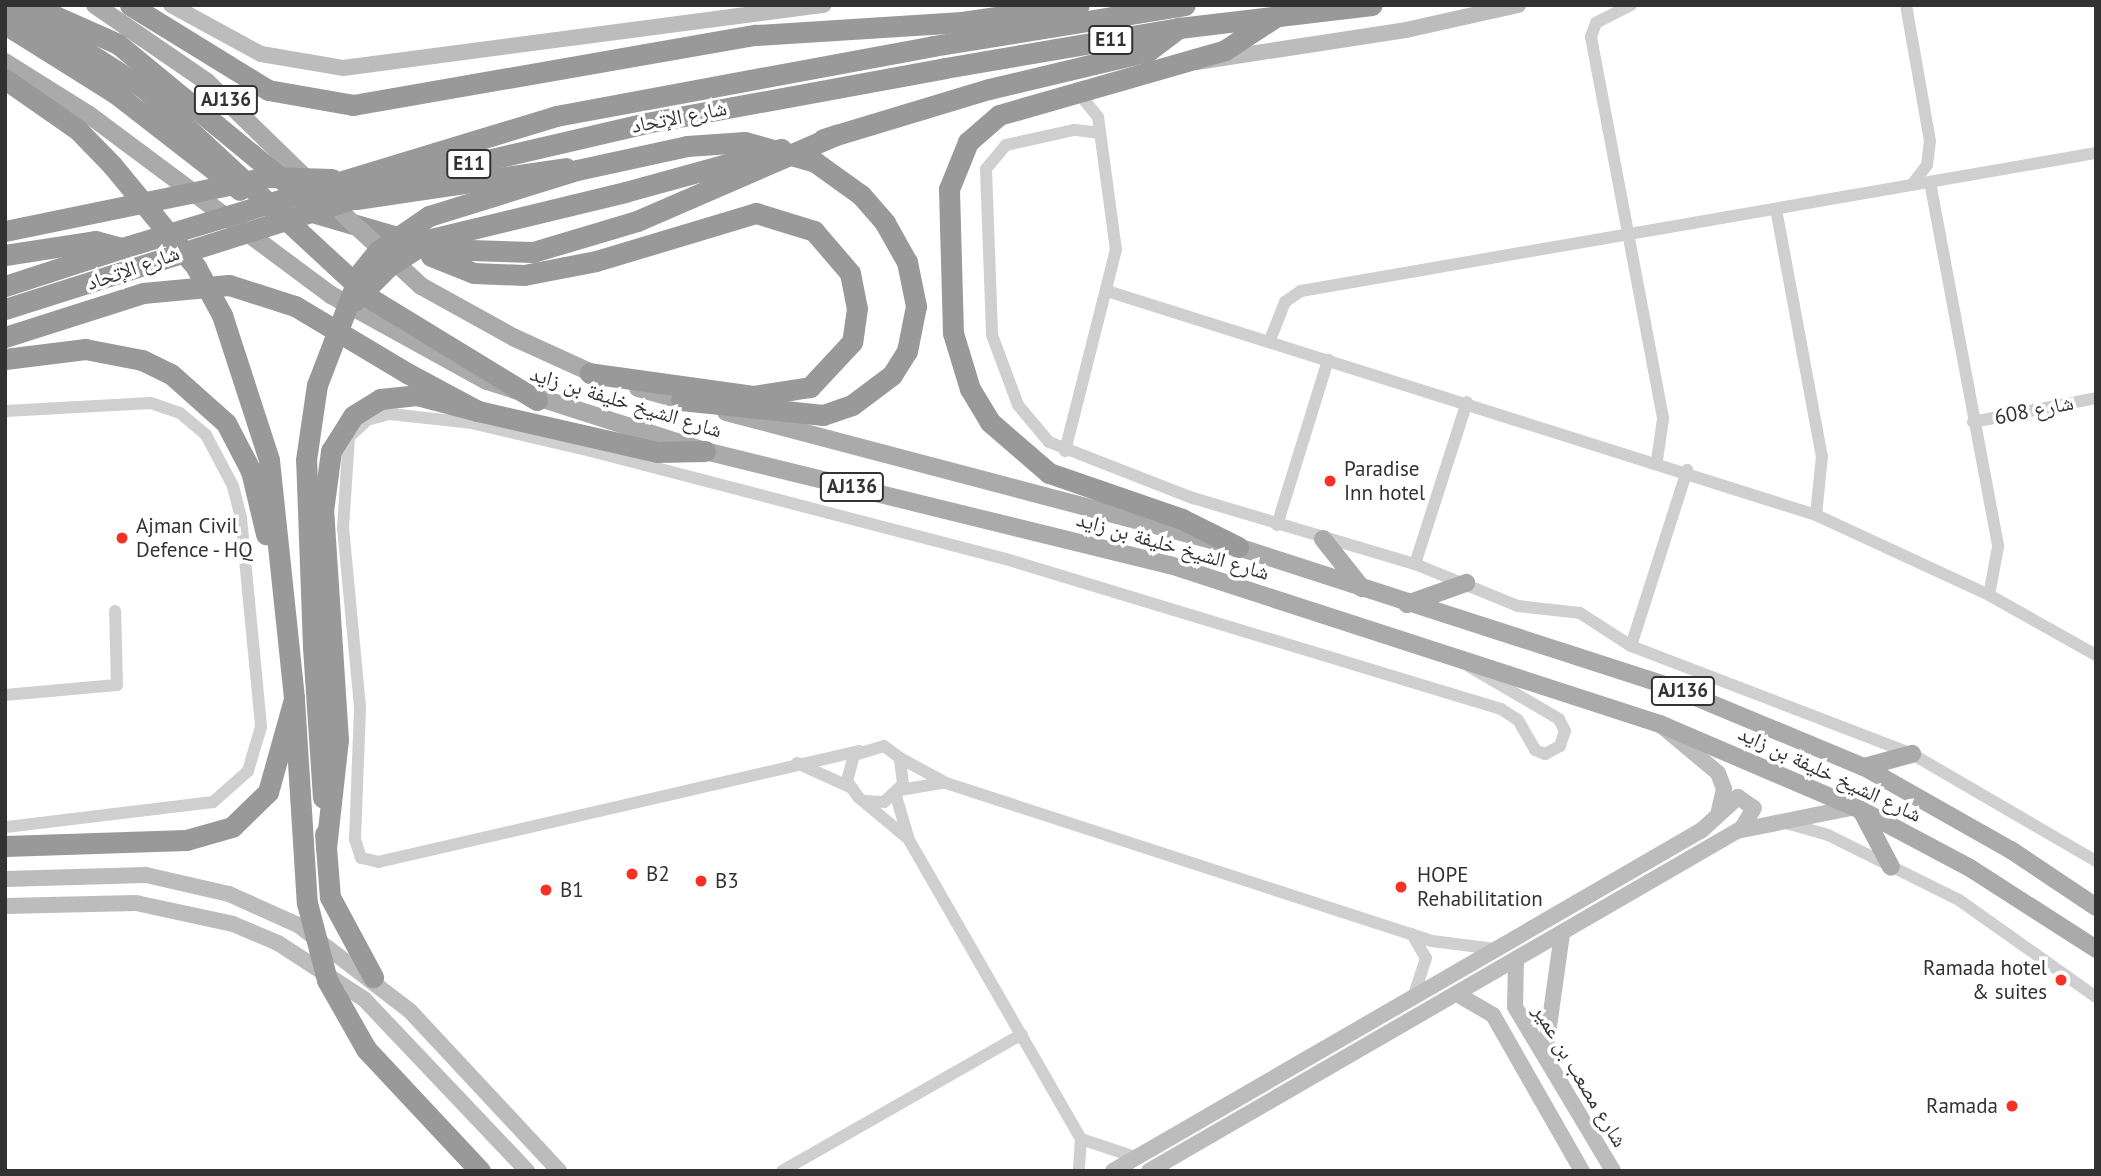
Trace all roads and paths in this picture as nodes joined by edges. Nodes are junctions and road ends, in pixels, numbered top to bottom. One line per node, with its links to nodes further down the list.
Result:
1 (10, 5): 29 (highway)
2 (95, 5): 29 (main road, AJ136)
3 (130, 5): 6 (highway)
4 (171, 5): 5 (street)
5 (824, 5)
6 (1079, 5)
7 (1120, 5): 13 (highway)
8 (1185, 5): 13 (highway, شارع الإتحاد / E11)
9 (1372, 5): 14 (highway, شارع الإتحاد / E11)
10 (1518, 5): 17 (street)
11 (1631, 5): 32 (street)
12 (1906, 5): 28 (street)
13 (1147, 12): 29 (highway, شارع الإتحاد / E11, bridge)
14 (1277, 16): 16 (highway, شارع الإتحاد / E11); 17 (highway)
15 (5, 24): 33 (highway); 46 (highway, bridge)
16 (1179, 29): 24 (highway); 29 (highway, شارع الإتحاد / E11, bridge)
17 (1184, 60): 20 (highway)
18 (5, 62): 46 (main road, شارع الشيخ خليفة بن زايد / AJ136)
19 (5, 79): 22 (highway)
20 (1073, 89): 23 (street); 59 (highway)
21 (5, 96): 22 (highway)
22 (78, 131): 66 (highway)
23 (1100, 133): 37 (street); 53 (street)
24 (836, 135): 33 (highway); 39 (highway, bridge)
25 (2095, 156): 27 (street)
26 (577, 170): 29 (highway, bridge); 39 (highway, bridge); 47 (highway, bridge)
27 (1930, 182): 28 (street); 51 (street)
28 (1912, 185): 30 (street)
29 (343, 197): 31 (highway, bridge); 34 (highway, شارع الإتحاد / E11, bridge); 38 (highway, شارع الإتحاد / E11, bridge); 44 (main road, شارع الشيخ خليفة بن زايد / AJ136, bridge)
30 (1776, 209): 32 (street); 56 (street)
31 (5, 231)
32 (1628, 234): 41 (street); 54 (street)
33 (408, 243): 44 (highway)
34 (122, 248): 35 (highway); 36 (highway, شارع الإتحاد / E11)
35 (5, 255)
36 (5, 286)
37 (1107, 291): 41 (street); 53 (street)
38 (5, 309)
39 (343, 313): 68 (highway, bridge)
40 (5, 337): 50 (highway, bridge)
41 (1270, 340): 43 (street)
42 (5, 359): 66 (highway)
43 (1328, 360): 48 (street); 57 (street)
44 (590, 373): 47 (main road, شارع الشيخ خليفة بن زايد / AJ136)
45 (2096, 398): 51 (street, شارع 608)
46 (537, 400): 52 (main road, شارع الشيخ خليفة بن زايد / AJ136)
47 (681, 400): 59 (main road, شارع الشيخ خليفة بن زايد / AJ136)
48 (1467, 402): 54 (street); 60 (street)
49 (5, 411): 87 (street)
50 (478, 411): 52 (highway); 68 (highway)
51 (1973, 422): 63 (street)
52 (705, 451): 70 (main road, شارع الشيخ خليفة بن زايد / AJ136)
53 (1065, 451): 57 (street)
54 (1657, 460): 55 (street)
55 (1687, 470): 56 (street); 69 (street)
56 (1816, 515): 63 (street)
57 (1277, 525): 58 (street)
58 (1323, 539): 60 (street); 62 (main road)
59 (1238, 547): 62 (main road, شارع الشيخ خليفة بن زايد / AJ136)
60 (1415, 564): 61 (street)
61 (1466, 583): 64 (main road); 69 (street)
62 (1362, 588): 64 (main road, شارع الشيخ خليفة بن زايد / AJ136)
63 (1990, 595): 71 (street)
64 (1407, 604): 79 (main road, شارع الشيخ خليفة بن زايد / AJ136)
65 (115, 611): 72 (street)
66 (288, 625): 73 (highway)
67 (354, 640): 68 (street); 70 (street); 78 (street)
68 (322, 645): 101 (highway)
69 (1632, 646): 76 (street)
70 (1450, 652): 74 (main road, شارع الشيخ خليفة بن زايد / AJ136)
71 (2096, 655)
72 (5, 695)
73 (294, 699): 90 (highway); 112 (highway, bridge)
74 (1660, 724): 84 (main road, شارع الشيخ خليفة بن زايد / AJ136); 85 (street)
75 (859, 751): 77 (street); 78 (street); 81 (street)
76 (1912, 754): 79 (main road); 91 (street)
77 (900, 758): 80 (street); 82 (street)
78 (797, 763): 81 (street)
79 (1864, 767): 95 (main road, شارع الشيخ خليفة بن زايد / AJ136)
80 (946, 783): 82 (street); 96 (street)
81 (850, 787): 83 (street)
82 (898, 793): 83 (street); 89 (street)
83 (864, 801): 89 (street)
84 (1858, 809): 86 (street); 92 (main road); 99 (main road, شارع الشيخ خليفة بن زايد / AJ136)
85 (1720, 811): 88 (street); 98 (street)
86 (1779, 822): 88 (street); 92 (street)
87 (5, 827)
88 (1737, 831): 97 (street)
89 (909, 840): 107 (street)
90 (5, 846)
91 (2096, 862)
92 (1891, 867): 104 (street)
93 (5, 879): 101 (street)
94 (5, 906): 113 (street)
95 (2096, 907)
96 (1412, 934): 98 (street); 103 (street)
97 (1562, 934): 100 (street); 108 (street)
98 (1495, 949): 103 (street)
99 (2096, 949)
100 (1516, 960): 102 (street); 105 (street, شارع مصعب بن عمير)
101 (373, 977): 114 (street)
102 (1457, 994): 106 (street); 111 (street)
103 (1414, 995): 110 (street)
104 (2096, 997)
105 (1515, 1007): 106 (street); 108 (street, شارع مصعب بن عمير)
106 (1493, 1014): 118 (street, شارع مصعب بن عمير)
107 (1022, 1034): 109 (street); 115 (street)
108 (1545, 1055): 119 (street, شارع مصعب بن عمير)
109 (1081, 1139): 110 (street); 116 (street)
110 (1135, 1157): 117 (street)
111 (1150, 1170)
112 (480, 1171)
113 (527, 1171)
114 (559, 1171)
115 (782, 1171)
116 (1079, 1171)
117 (1113, 1171)
118 (1582, 1171)
119 (1612, 1171)

